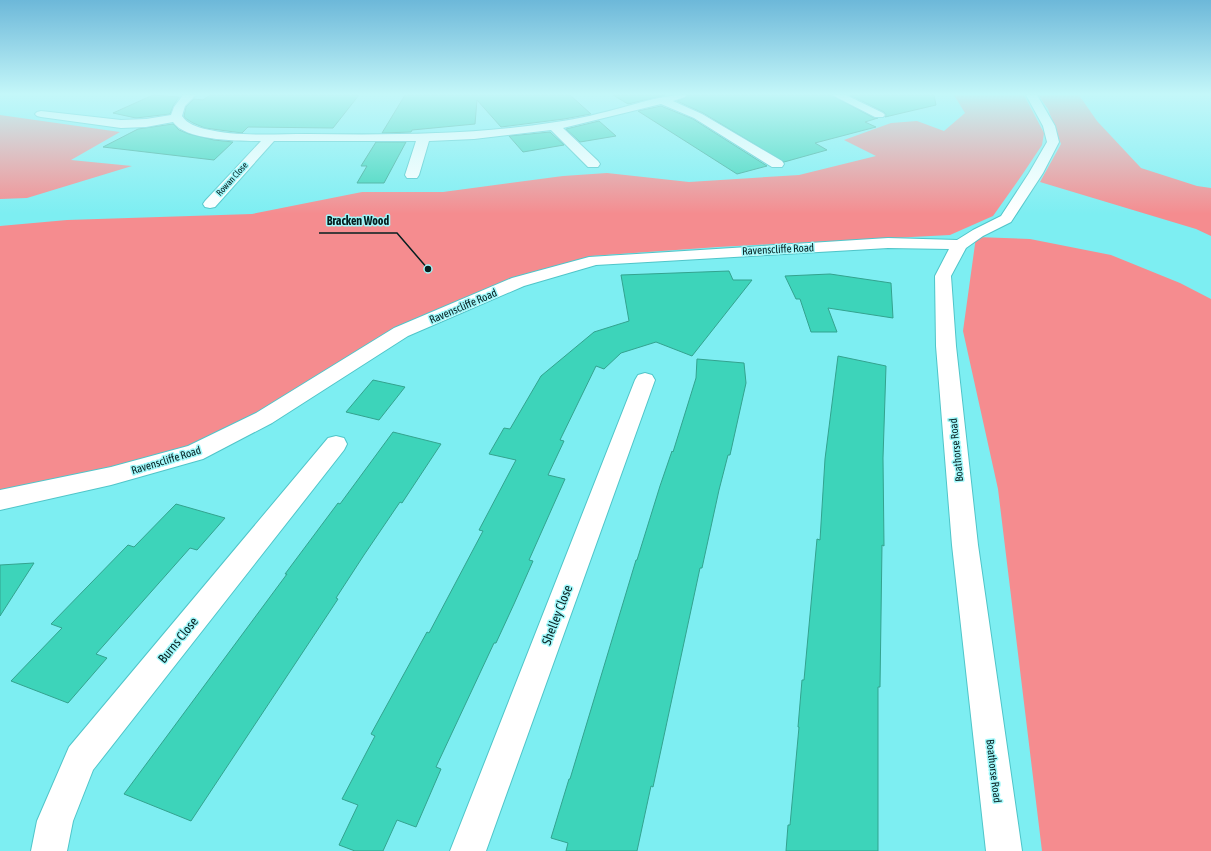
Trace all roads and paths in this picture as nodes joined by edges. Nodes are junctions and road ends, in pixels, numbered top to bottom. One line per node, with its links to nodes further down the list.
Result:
1 (210, 135): 6 (street)
2 (463, 135): 7 (street)
3 (563, 135): 9 (street)
4 (732, 135): 8 (street)
5 (1051, 135): 12 (street, Boathorse Road)
6 (271, 137): 7 (street); 11 (street, Rowan Close)
7 (424, 137): 10 (street)
8 (775, 158)
9 (593, 164)
10 (412, 175)
11 (210, 204)
12 (960, 245): 15 (street, Ravenscliffe Road); 18 (street, Boathorse Road)
13 (645, 380): 17 (street, Shelley Close)
14 (336, 444): 16 (street, Burns Close)
15 (0, 500)
16 (49, 851)
17 (468, 851)
18 (1004, 851)

